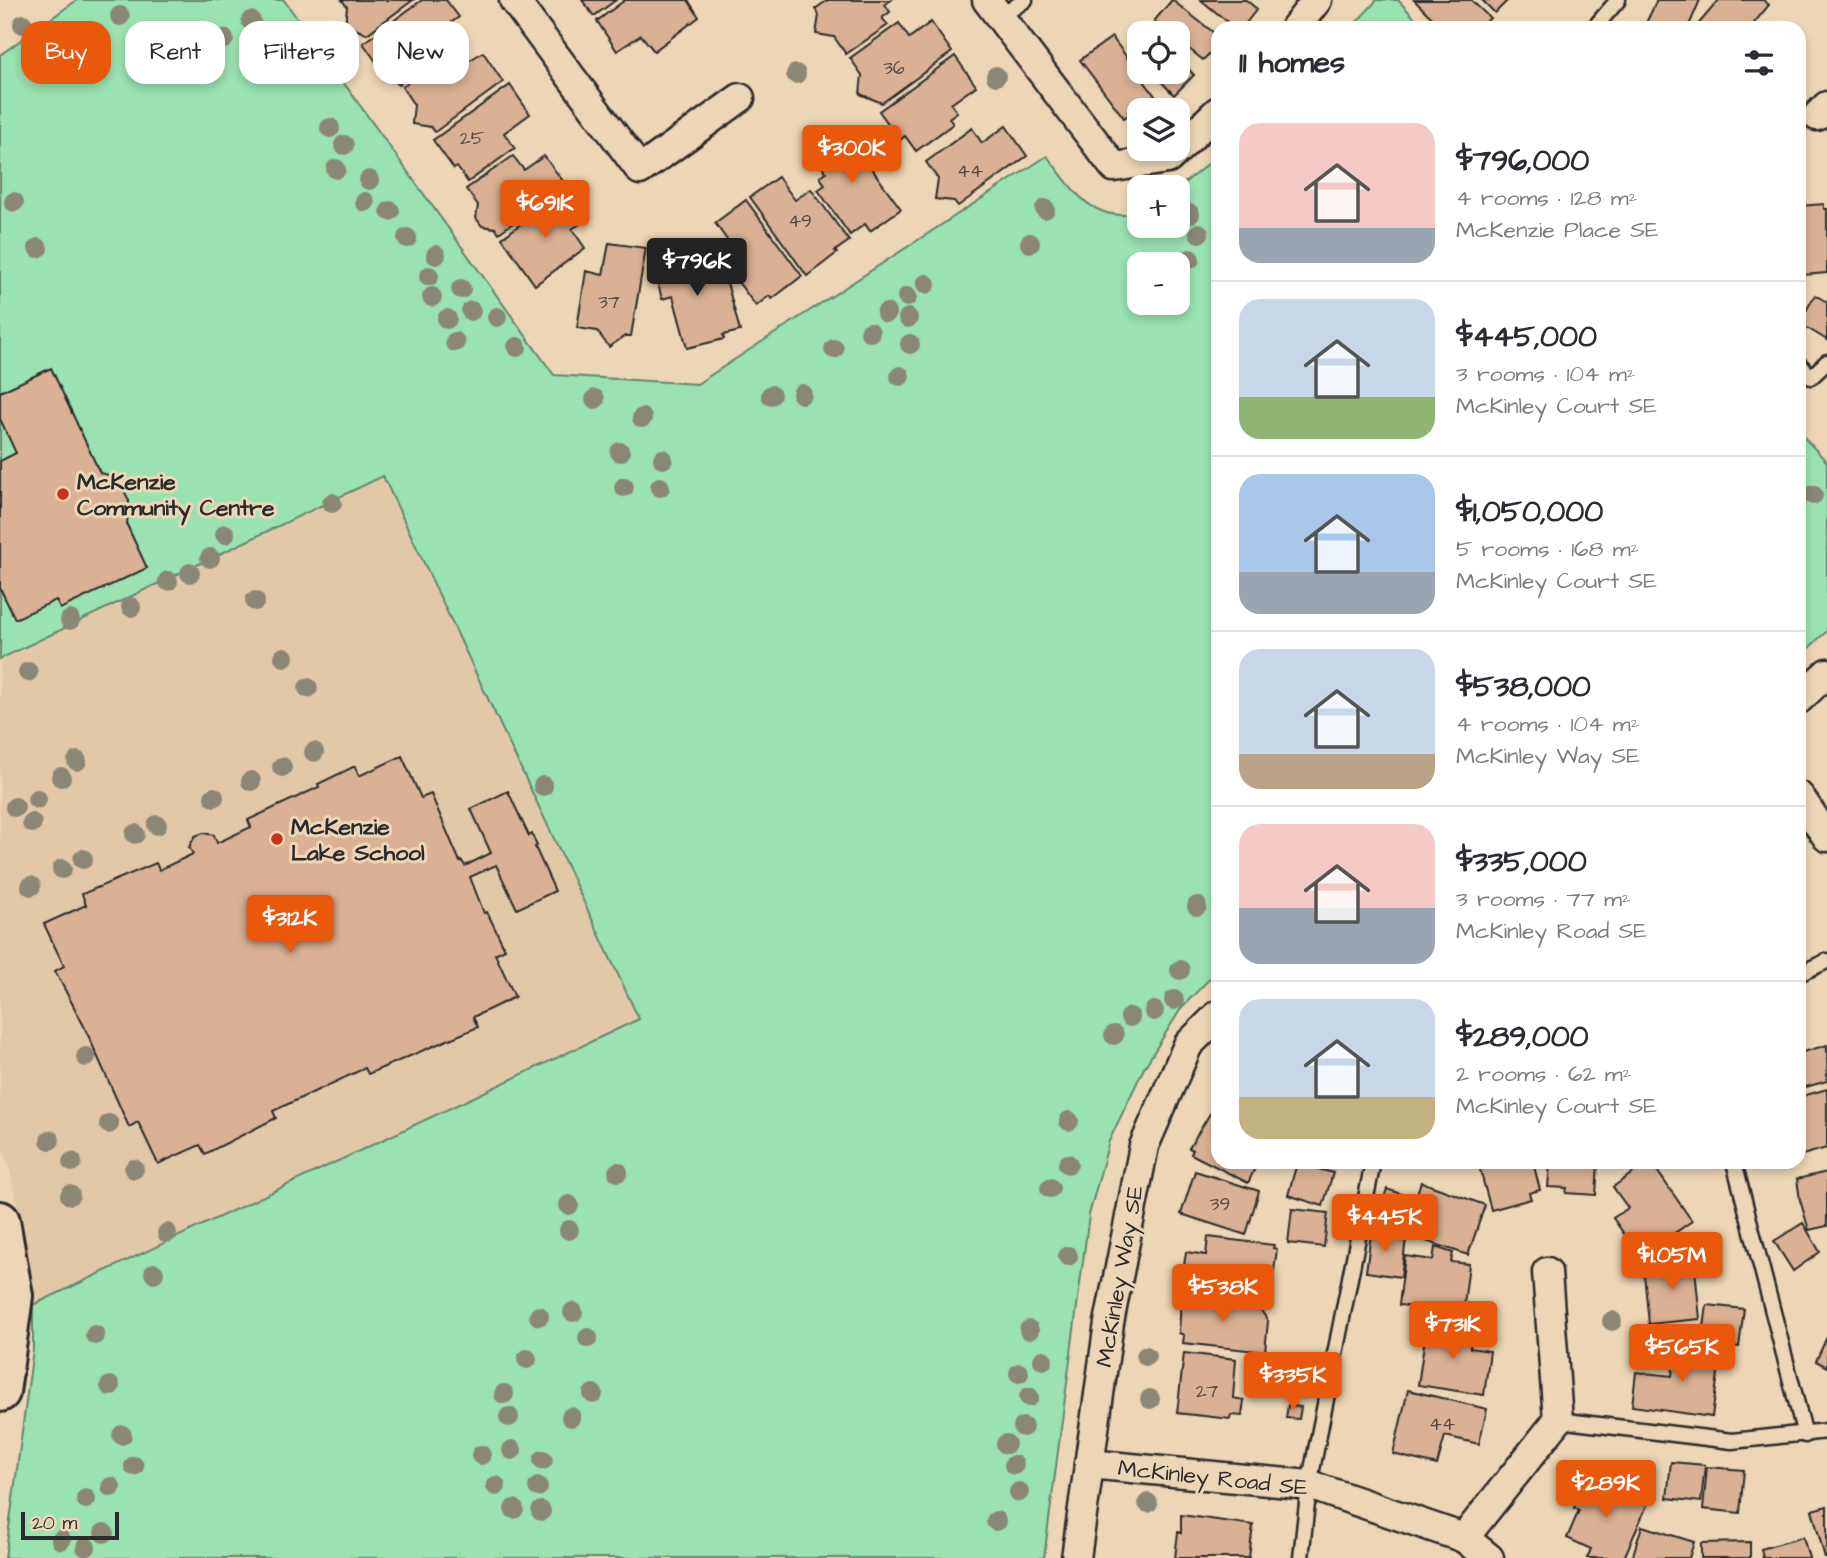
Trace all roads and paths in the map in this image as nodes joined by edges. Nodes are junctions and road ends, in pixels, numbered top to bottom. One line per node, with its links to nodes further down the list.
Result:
1 (514, 0): 8 (street)
2 (1025, 0): 5 (lane)
3 (1317, 0): 6 (street)
4 (1618, 0): 7 (lane)
5 (994, 8): 9 (street)
6 (1300, 21)
7 (1600, 21)
8 (740, 98)
9 (1211, 118)
10 (1827, 362): 11 (lane)
11 (1806, 372)
12 (1827, 673): 13 (street)
13 (1806, 692)
14 (1806, 806): 15 (street)
15 (1827, 837)
16 (1827, 961): 17 (lane)
17 (1806, 971)
18 (1211, 1022): 27 (street, McKinley Way SE)
19 (1372, 1169): 28 (lane)
20 (1736, 1169): 26 (lane)
21 (0, 1221): 23 (street)
22 (1547, 1272): 24 (street)
23 (0, 1392)
24 (1558, 1420): 26 (lane); 29 (street)
25 (1827, 1430): 26 (lane)
26 (1805, 1435)
27 (1089, 1464): 28 (street, McKinley Road SE); 30 (street, McKinley Way SE)
28 (1309, 1485): 29 (street, McKinley Road SE); 31 (lane)
29 (1464, 1538): 32 (street, McKinley Road SE)
30 (1076, 1558)
31 (1301, 1558)
32 (1489, 1558)

